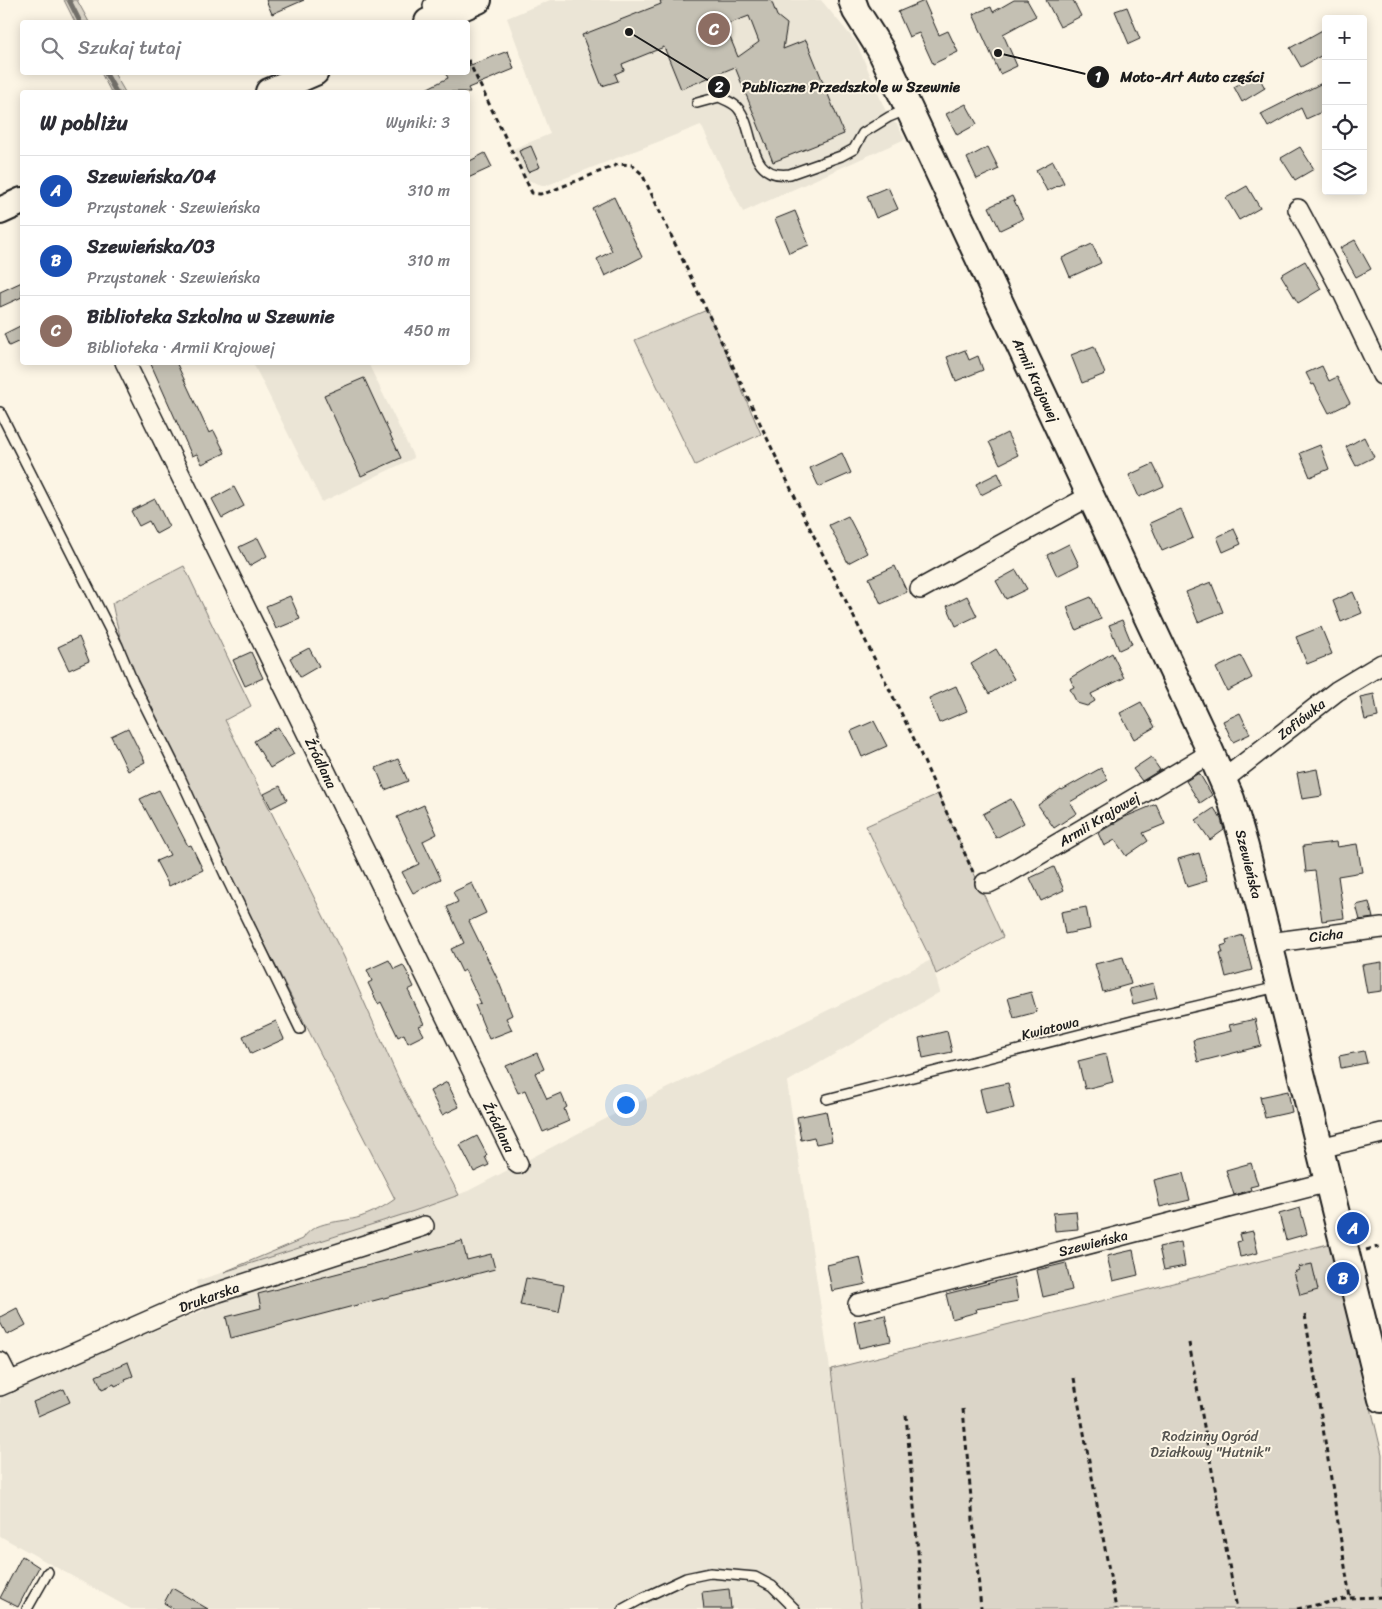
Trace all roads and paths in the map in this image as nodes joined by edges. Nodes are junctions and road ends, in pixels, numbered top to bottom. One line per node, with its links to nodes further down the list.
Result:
1 (478, 0): 3 (street)
2 (851, 4): 8 (street, Armii Krajowej)
3 (434, 9)
4 (470, 64): 20 (path)
5 (307, 75): 6 (street)
6 (274, 90)
7 (697, 103): 8 (lane)
8 (909, 109): 15 (street, Armii Krajowej)
9 (20, 202): 11 (street)
10 (1298, 209): 13 (street)
11 (0, 211)
12 (126, 365): 28 (street, Źródlana)
13 (1382, 375)
14 (0, 412): 24 (lane)
15 (1090, 496): 16 (street); 18 (street, Armii Krajowej)
16 (920, 589)
17 (1382, 664): 19 (street, Zofiówka)
18 (1211, 753): 19 (street, Armii Krajowej); 20 (street, Armii Krajowej)
19 (1223, 780): 22 (street, Szewieńska)
20 (986, 883)
21 (1382, 928): 22 (street, Cicha)
22 (1269, 943): 23 (street, Szewieńska)
23 (1280, 986): 25 (lane, Kwiatowa); 27 (street, Szewieńska)
24 (300, 1029)
25 (827, 1099)
26 (1382, 1133): 27 (street)
27 (1320, 1148): 29 (street, Szewieńska)
28 (518, 1164)
29 (1328, 1182): 31 (street, Szewieńska); 37 (street, Szewieńska)
30 (424, 1226): 36 (street, Drukarska)
31 (858, 1304)
32 (1305, 1315): 42 (path)
33 (1189, 1343): 49 (path)
34 (0, 1362): 36 (street)
35 (1074, 1378): 48 (path)
36 (5, 1384)
37 (1382, 1399)
38 (962, 1409): 47 (path)
39 (906, 1415): 46 (path)
40 (48, 1572): 43 (lane)
41 (1382, 1597): 42 (path)
42 (1350, 1598): 50 (path)
43 (27, 1609)
44 (623, 1609): 45 (lane)
45 (795, 1609)
46 (923, 1609)
47 (981, 1609)
48 (1116, 1609)
49 (1237, 1609)
50 (1297, 1609)

